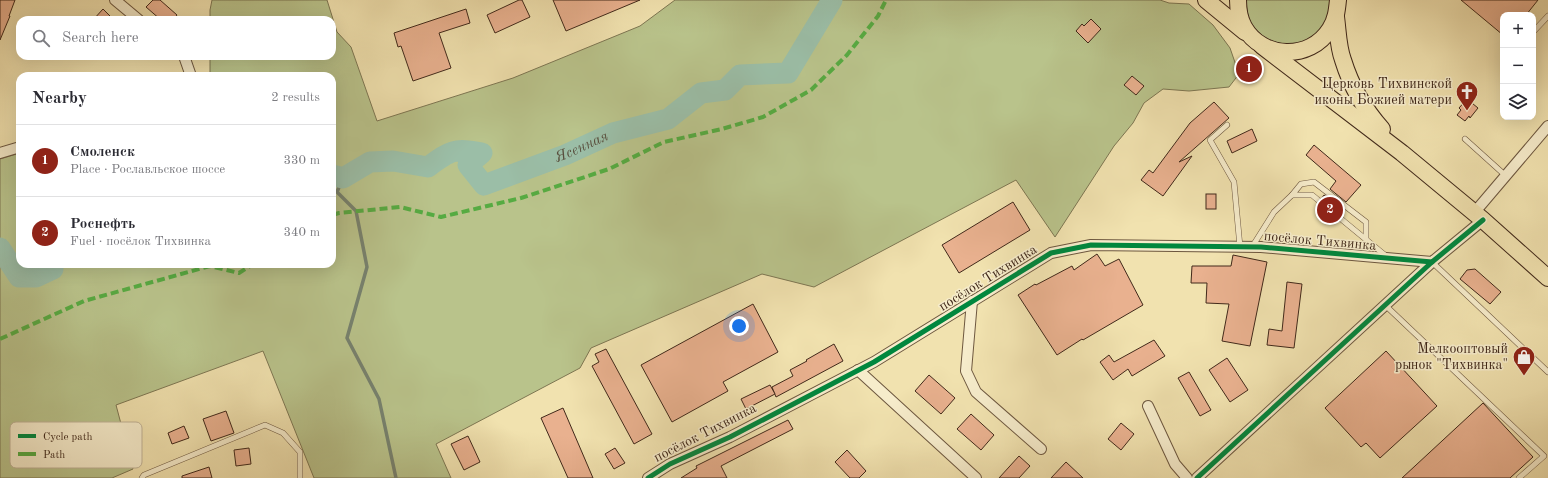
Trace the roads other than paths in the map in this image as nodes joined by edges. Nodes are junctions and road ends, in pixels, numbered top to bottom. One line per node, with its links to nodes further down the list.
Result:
1 (115, 0): 5 (street)
2 (1206, 0): 9 (main road)
3 (1238, 0): 9 (main road)
4 (1338, 0): 7 (main road)
5 (134, 16)
6 (1548, 16): 8 (lane)
7 (1336, 17): 9 (main road); 17 (main road)
8 (1536, 29)
9 (1257, 42): 17 (main road)
10 (185, 60): 11 (street)
11 (190, 72)
12 (1227, 125): 22 (lane)
13 (1548, 126): 18 (street)
14 (1464, 139): 18 (lane)
15 (16, 148): 16 (street)
16 (0, 153)
17 (1402, 154): 20 (main road)
18 (1506, 176): 20 (street)
19 (1292, 195): 21 (lane); 21 (lane); 23 (lane)
20 (1478, 217): 25 (street); 26 (main road)
21 (1366, 240): 24 (lane)
22 (1240, 247): 23 (street, посёлок Тихвинка); 27 (street, посёлок Тихвинка)
23 (1252, 247): 24 (street, посёлок Тихвинка)
24 (1388, 258): 25 (street, посёлок Тихвинка)
25 (1432, 262): 28 (street); 30 (lane)
26 (1548, 278)
27 (972, 301): 29 (street, посёлок Тихвинка); 32 (street)
28 (1385, 305): 38 (street); 39 (lane)
29 (858, 370): 35 (street, посёлок Тихвинка); 36 (street)
30 (1548, 372)
31 (1148, 406): 37 (street)
32 (1041, 449)
33 (142, 478): 34 (lane)
34 (300, 478)
35 (648, 478)
36 (976, 478)
37 (1187, 478)
38 (1198, 478)
39 (1519, 478)

